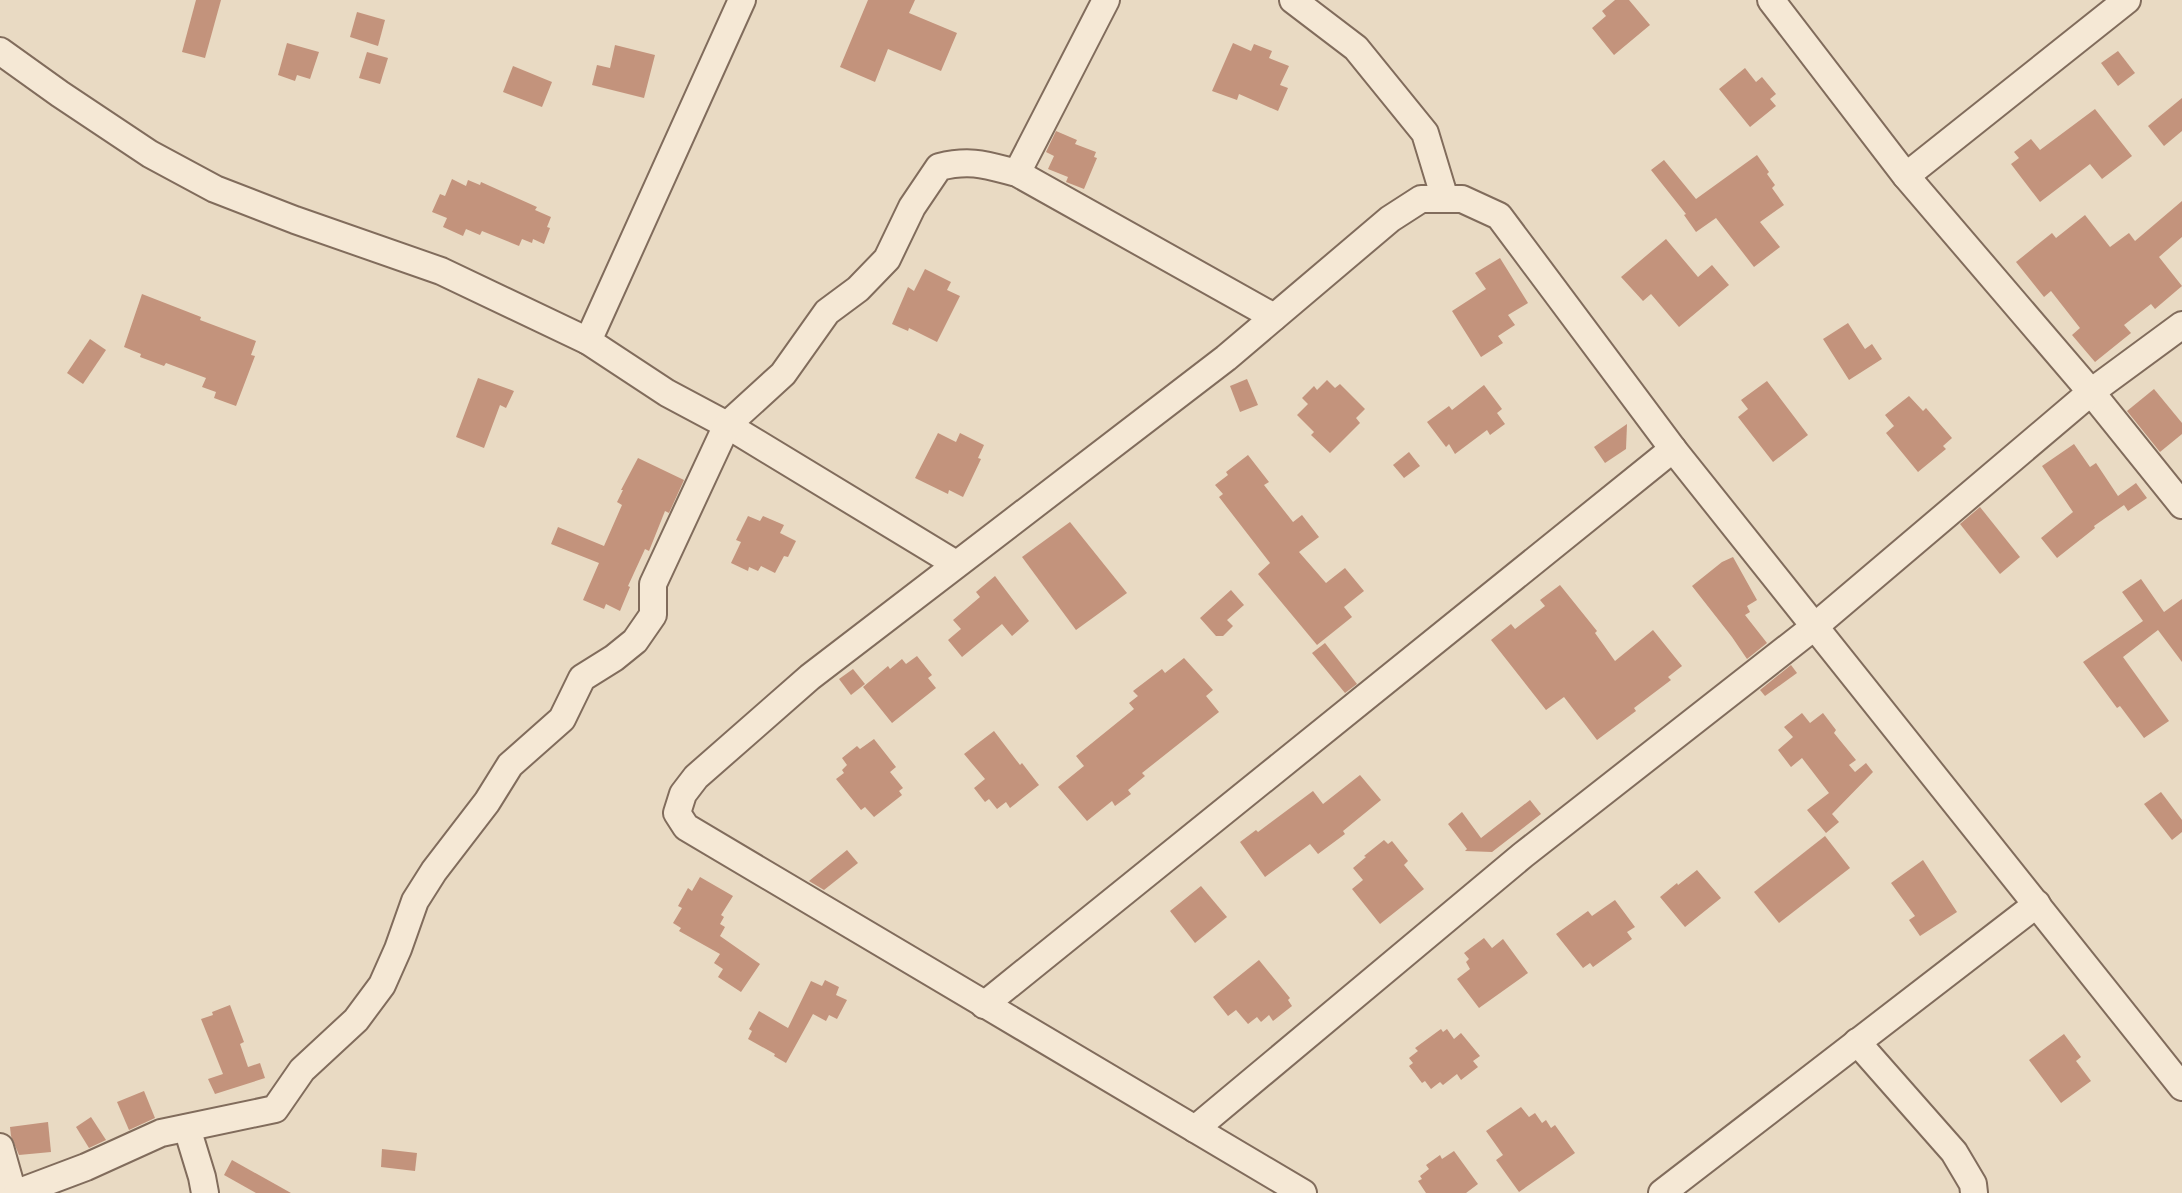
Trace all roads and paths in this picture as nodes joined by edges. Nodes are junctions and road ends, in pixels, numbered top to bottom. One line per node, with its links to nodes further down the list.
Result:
1 (742, 0): 12 (street)
2 (1106, 0): 7 (street)
3 (1293, 0): 9 (street)
4 (1771, 0): 8 (street)
5 (2127, 0): 8 (street)
6 (0, 51): 12 (street)
7 (1017, 173): 10 (street); 14 (street)
8 (1906, 176): 13 (street)
9 (1445, 199): 10 (street); 15 (street)
10 (1274, 317): 17 (street)
11 (2182, 325): 13 (street)
12 (588, 341): 14 (street)
13 (2091, 392): 16 (street); 18 (street)
14 (727, 425): 17 (street); 23 (street)
15 (1673, 449): 18 (street); 20 (street)
16 (2182, 505)
17 (956, 564): 20 (street)
18 (1814, 627): 19 (street); 24 (street)
19 (2037, 904): 21 (street); 22 (street)
20 (984, 1005): 24 (street)
21 (1857, 1042): 29 (street); 30 (street)
22 (2182, 1087)
23 (187, 1128): 26 (street); 27 (street)
24 (1195, 1129): 28 (street)
25 (0, 1147): 26 (street)
26 (15, 1193)
27 (205, 1193)
28 (1303, 1193)
29 (1662, 1193)
30 (1974, 1193)

